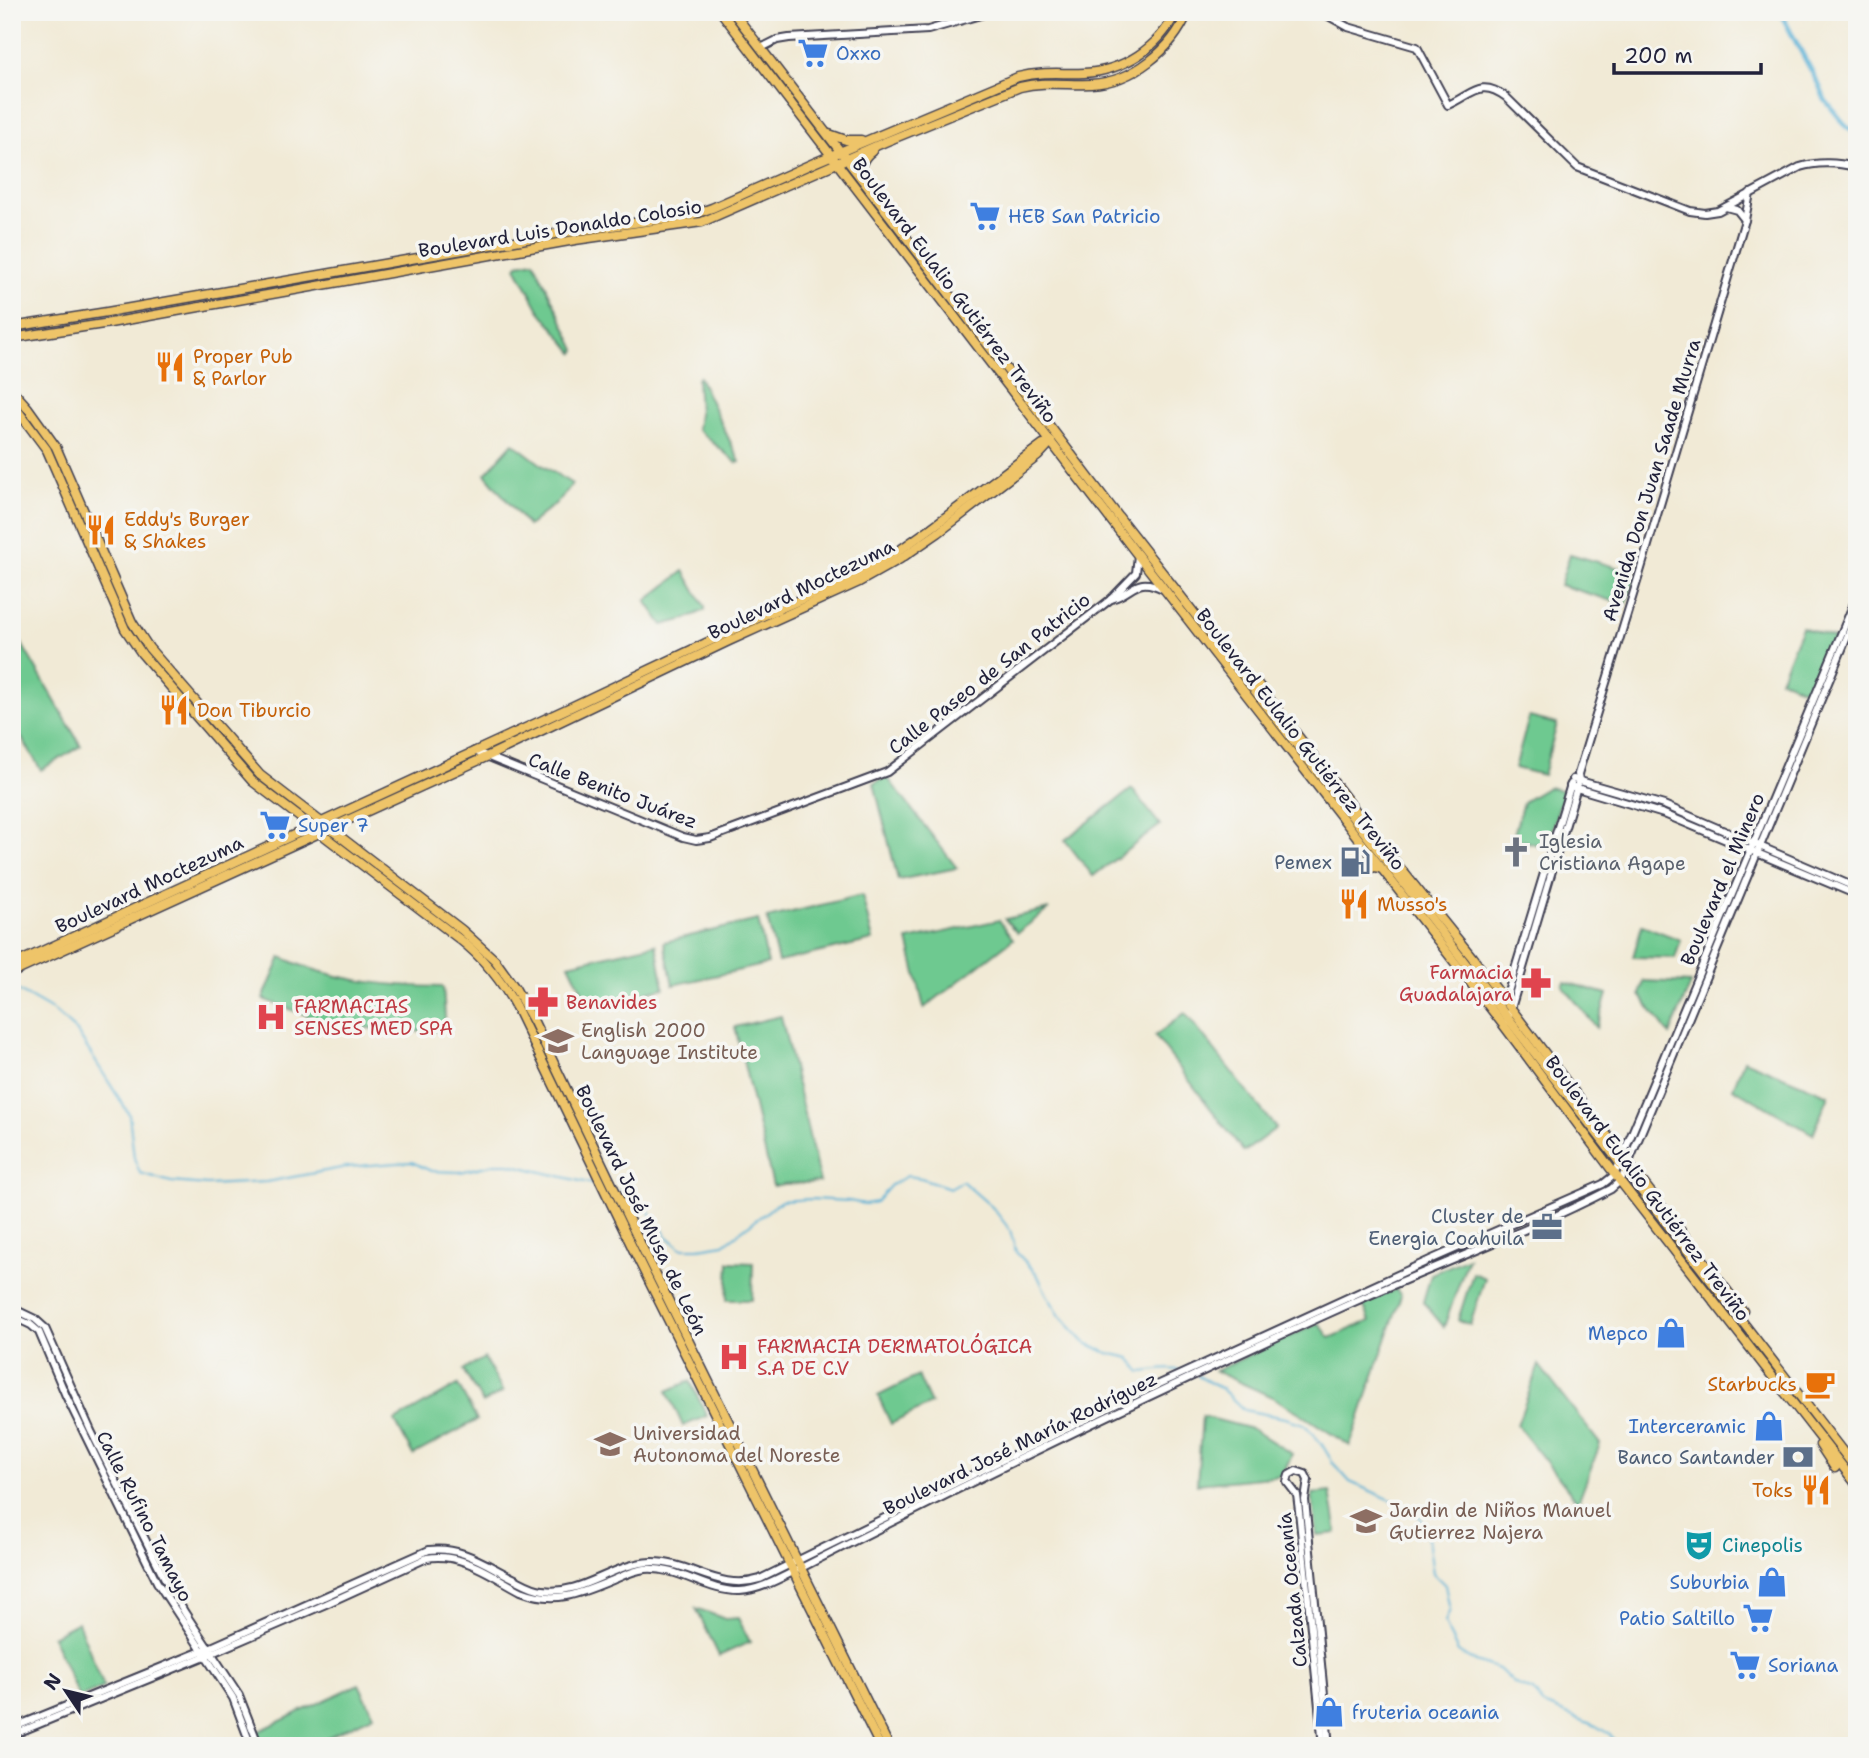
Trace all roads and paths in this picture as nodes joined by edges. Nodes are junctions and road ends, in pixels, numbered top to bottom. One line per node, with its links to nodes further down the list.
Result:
1 (722, 12): 7 (main road); 8 (main road, Boulevard Eulalio Gutiérrez Treviño)
2 (733, 12): 7 (main road, Boulevard Eulalio Gutiérrez Treviño)
3 (991, 12): 7 (street)
4 (1176, 12): 9 (main road, Boulevard Luis Donaldo Colosio)
5 (1188, 12): 10 (main road, Boulevard Luis Donaldo Colosio)
6 (1321, 12): 20 (street)
7 (761, 48): 8 (main road); 11 (main road, Boulevard Eulalio Gutiérrez Treviño)
8 (768, 72): 13 (main road, Boulevard Eulalio Gutiérrez Treviño)
9 (1008, 81): 10 (main road); 12 (main road, Boulevard Luis Donaldo Colosio)
10 (963, 110): 14 (main road, Boulevard Luis Donaldo Colosio)
11 (826, 133): 12 (main road); 15 (main road, Boulevard Eulalio Gutiérrez Treviño)
12 (867, 140): 15 (main road, Boulevard Luis Donaldo Colosio)
13 (821, 142): 15 (main road, Boulevard Eulalio Gutiérrez Treviño); 16 (main road)
14 (884, 142): 15 (main road, Boulevard Luis Donaldo Colosio); 18 (main road)
15 (838, 157): 16 (main road, Boulevard Luis Donaldo Colosio); 18 (main road, Boulevard Eulalio Gutiérrez Treviño); 23 (main road, Boulevard Eulalio Gutiérrez Treviño); 25 (main road, Boulevard Luis Donaldo Colosio)
16 (816, 162): 24 (main road, Boulevard Luis Donaldo Colosio)
17 (1857, 167): 19 (street)
18 (866, 186): 22 (main road, Boulevard Eulalio Gutiérrez Treviño)
19 (1750, 193): 20 (street); 21 (street, Avenida Don Juan Saade Murra)
20 (1726, 206): 21 (street)
21 (1745, 220): 41 (street, Avenida Don Juan Saade Murra)
22 (901, 230): 23 (main road); 28 (main road, Boulevard Eulalio Gutiérrez Treviño)
23 (898, 242): 28 (main road, Boulevard Eulalio Gutiérrez Treviño)
24 (12, 327)
25 (12, 338)
26 (12, 390): 42 (main road, Boulevard José Musa de León)
27 (12, 403): 43 (main road, Boulevard José Musa de León)
28 (1039, 420): 29 (main road, Boulevard Eulalio Gutiérrez Treviño); 30 (main road); 31 (main road, Boulevard Eulalio Gutiérrez Treviño)
29 (1051, 442): 30 (main road, Boulevard Moctezuma); 31 (main road); 32 (main road, Boulevard Eulalio Gutiérrez Treviño); 39 (main road, Boulevard Moctezuma)
30 (1035, 450): 38 (main road, Boulevard Moctezuma)
31 (1076, 462): 37 (main road, Boulevard Eulalio Gutiérrez Treviño)
32 (1138, 555): 33 (main road, Boulevard Eulalio Gutiérrez Treviño); 35 (street, Calle Paseo de San Patricio)
33 (1166, 590): 35 (street, Calle Paseo de San Patricio); 48 (main road, Boulevard Eulalio Gutiérrez Treviño)
34 (1857, 596): 47 (street, Boulevard el Minero)
35 (1111, 599): 40 (street, Calle Paseo de San Patricio)
36 (1857, 613): 47 (street, Boulevard el Minero)
37 (1252, 687): 46 (main road, Boulevard Eulalio Gutiérrez Treviño); 54 (main road, Boulevard Eulalio Gutiérrez Treviño)
38 (474, 751): 39 (street, Calle Benito Juárez); 42 (main road, Boulevard Moctezuma)
39 (486, 757): 40 (street, Calle Benito Juárez); 44 (main road, Boulevard Moctezuma)
40 (887, 772)
41 (1575, 781): 47 (street); 54 (street, Avenida Don Juan Saade Murra)
42 (321, 822): 43 (main road, Boulevard Moctezuma); 44 (main road, Boulevard José Musa de León)
43 (312, 826): 45 (main road, Boulevard José Musa de León); 53 (main road, Boulevard Moctezuma)
44 (329, 827): 45 (main road, Boulevard Moctezuma); 64 (main road, Boulevard José Musa de León)
45 (320, 832): 53 (main road, Boulevard Moctezuma); 64 (main road, Boulevard José Musa de León)
46 (1368, 838): 48 (main road); 54 (main road, Boulevard Eulalio Gutiérrez Treviño)
47 (1756, 848): 51 (street); 52 (street); 55 (street, Boulevard el Minero)
48 (1373, 857): 49 (main road, Boulevard Eulalio Gutiérrez Treviño)
49 (1382, 869): 50 (main road); 54 (main road, Boulevard Eulalio Gutiérrez Treviño)
50 (1356, 873)
51 (1857, 888)
52 (1857, 895)
53 (13, 967)
54 (1505, 1014): 55 (main road, Boulevard Eulalio Gutiérrez Treviño); 56 (main road, Boulevard Eulalio Gutiérrez Treviño)
55 (1624, 1163): 56 (street, Boulevard el Minero); 58 (main road, Boulevard Eulalio Gutiérrez Treviño); 60 (main road, Boulevard Eulalio Gutiérrez Treviño)
56 (1618, 1177): 60 (main road, Boulevard Eulalio Gutiérrez Treviño); 64 (street, Boulevard José María Rodríguez)
57 (12, 1308): 65 (street, Calle Rufino Tamayo)
58 (1743, 1311)
59 (12, 1317): 65 (street, Calle Rufino Tamayo)
60 (1816, 1418): 61 (main road); 62 (main road, Boulevard Eulalio Gutiérrez Treviño); 63 (main road, Boulevard Eulalio Gutiérrez Treviño)
61 (1835, 1468)
62 (1857, 1470)
63 (1857, 1485)
64 (795, 1567): 65 (street, Boulevard José María Rodríguez); 66 (main road, Boulevard José Musa de León)
65 (207, 1652): 67 (street); 68 (street); 69 (street, Calle Rufino Tamayo); 70 (street, Calle Rufino Tamayo)
66 (841, 1658): 71 (main road, Boulevard José Musa de León); 72 (main road, Boulevard José Musa de León)
67 (12, 1728)
68 (12, 1735)
69 (251, 1746)
70 (259, 1746)
71 (880, 1746)
72 (889, 1746)
73 (1323, 1746): 74 (street, Calzada Oceanía)
74 (1329, 1746)

